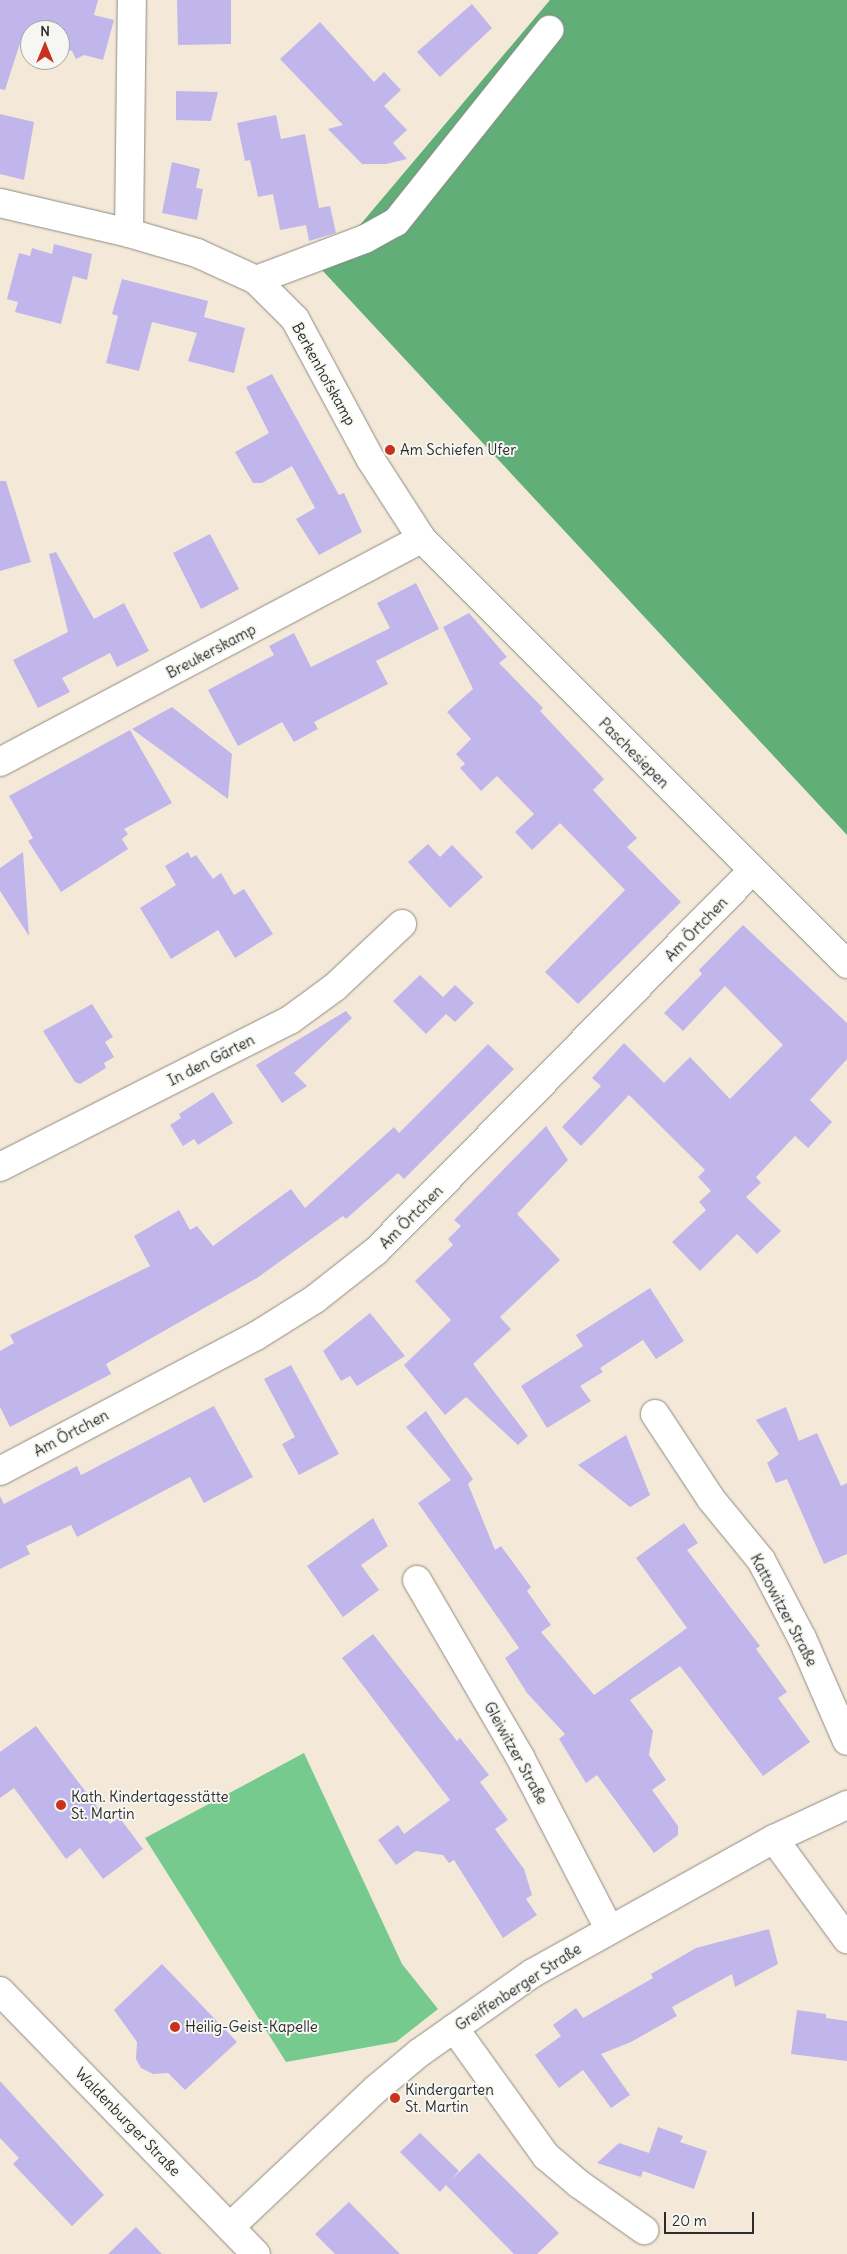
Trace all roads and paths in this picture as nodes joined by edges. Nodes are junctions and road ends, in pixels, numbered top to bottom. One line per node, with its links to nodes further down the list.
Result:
1 (132, 0): 4 (street)
2 (550, 30): 5 (street)
3 (0, 203): 4 (street, Berkenhofskamp)
4 (129, 233): 5 (street, Berkenhofskamp)
5 (256, 280): 6 (street, Berkenhofskamp)
6 (422, 539): 7 (street, Breukerskamp); 8 (street, Paschesiepen)
7 (0, 762)
8 (752, 871): 10 (street, Paschesiepen); 13 (street, Am Örtchen)
9 (402, 924): 11 (street, In den Gärten)
10 (847, 964)
11 (0, 1167)
12 (655, 1414): 15 (street, Kattowitzer Straße)
13 (0, 1471)
14 (417, 1580): 18 (street, Gleiwitzer Straße)
15 (847, 1741)
16 (847, 1805): 17 (street, Greiffenberger Straße)
17 (774, 1839): 18 (street, Greiffenberger Straße); 19 (street)
18 (609, 1929): 21 (street, Greiffenberger Straße)
19 (847, 1939)
20 (0, 1991): 22 (street, Waldenburger Straße)
21 (454, 2028): 22 (street, Greiffenberger Straße); 23 (street)
22 (230, 2227): 24 (street, Waldenburger Straße)
23 (644, 2230)
24 (256, 2254)

